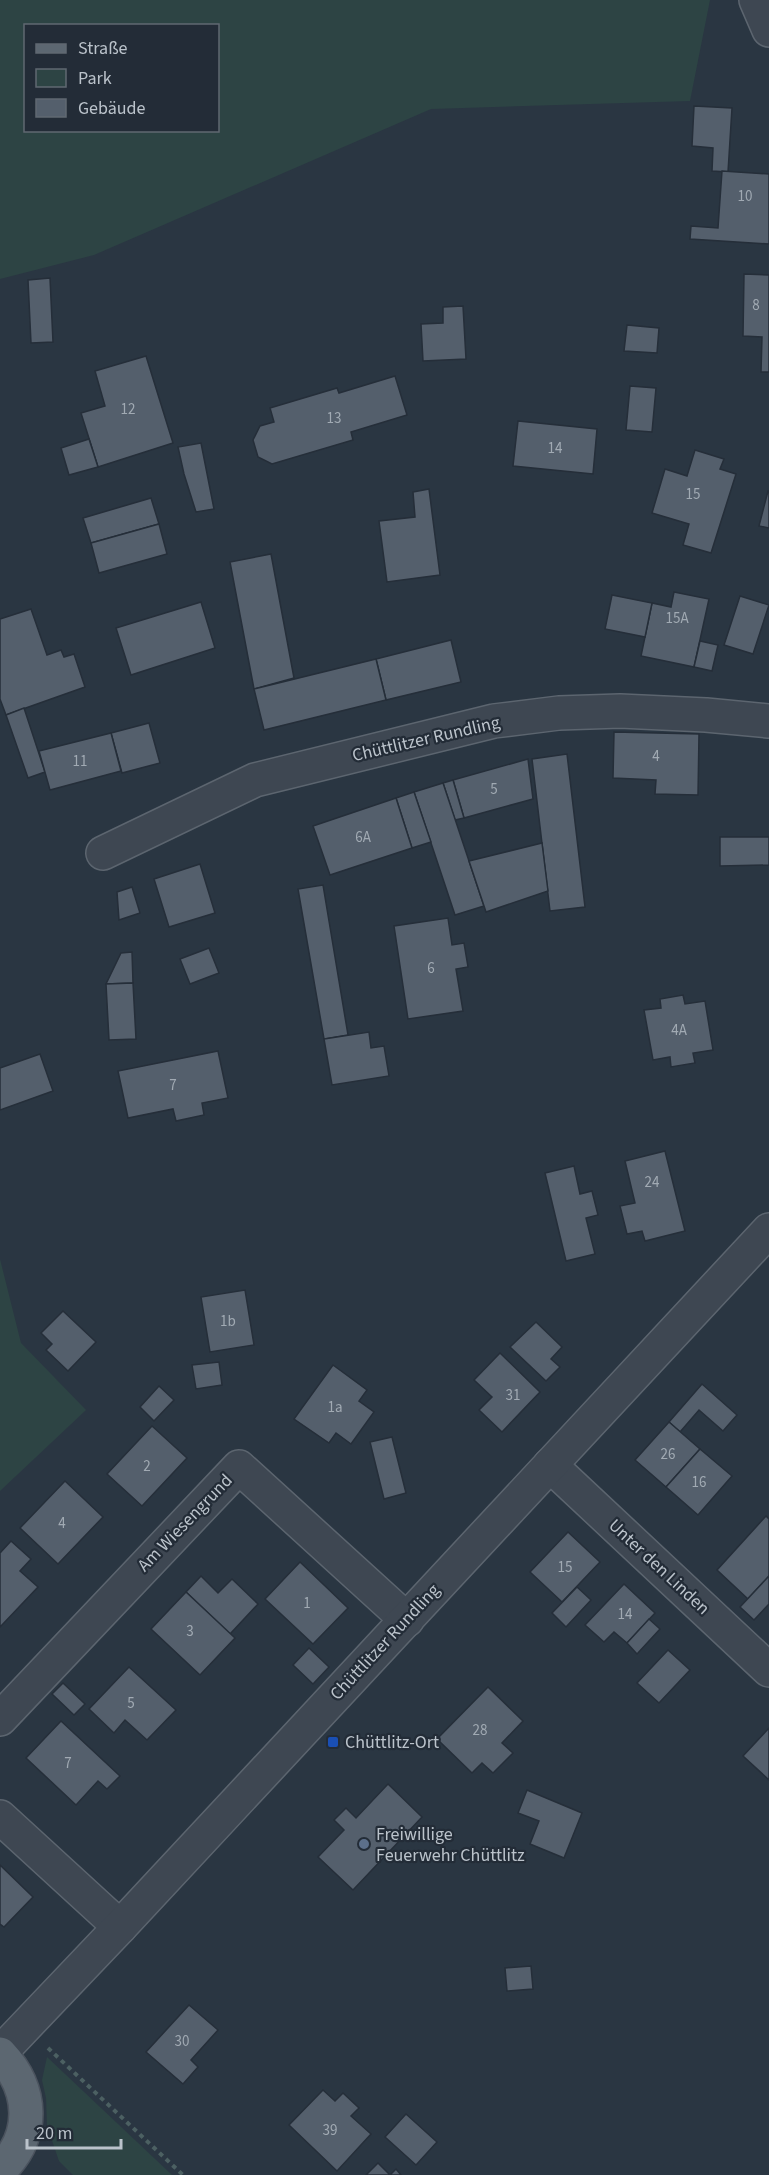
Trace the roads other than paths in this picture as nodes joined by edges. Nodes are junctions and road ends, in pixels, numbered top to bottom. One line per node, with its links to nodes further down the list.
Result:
1 (769, 721): 2 (street, Chüttlitzer Rundling)
2 (102, 854)
3 (769, 1230): 4 (street, Chüttlitzer Rundling)
4 (550, 1465): 5 (street, Chüttlitzer Rundling); 6 (street, Unter den Linden)
5 (407, 1620): 7 (street, Am Wiesengrund); 9 (street, Chüttlitzer Rundling)
6 (769, 1670)
7 (0, 1719)
8 (0, 1817): 9 (street)
9 (120, 1927): 10 (street, Chüttlitzer Rundling)
10 (0, 2054): 11 (main road)
11 (12, 2169)

